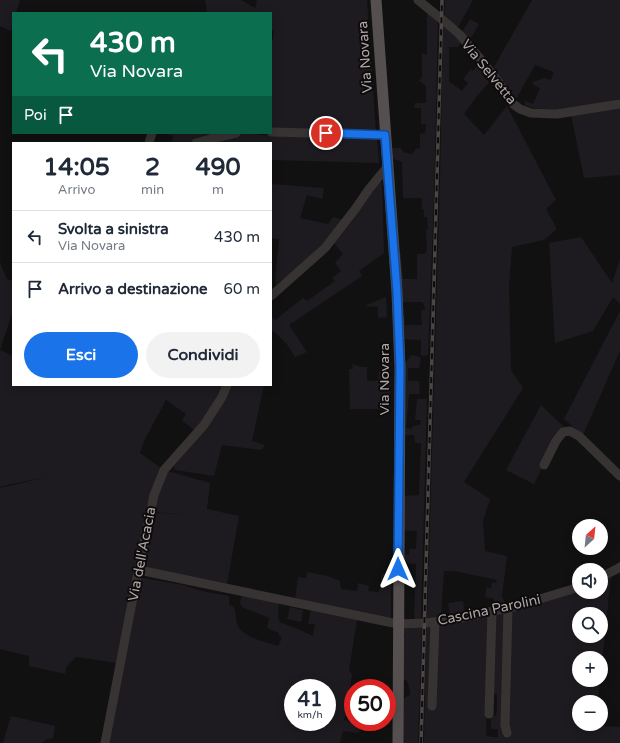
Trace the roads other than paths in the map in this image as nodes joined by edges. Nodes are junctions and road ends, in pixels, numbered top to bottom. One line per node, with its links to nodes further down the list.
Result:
1 (376, 0): 6 (main road, Via Novara)
2 (418, 0): 3 (street, Via Selvetta)
3 (620, 104)
4 (272, 132): 6 (street)
5 (232, 134): 7 (street)
6 (385, 135): 8 (main road, Via Novara)
7 (200, 142)
8 (388, 166): 9 (street); 20 (main road, Via Novara)
9 (272, 295)
10 (227, 386): 14 (street, Via dell'Acacia)
11 (544, 465): 12 (street)
12 (620, 476)
13 (620, 568): 15 (street)
14 (139, 570): 20 (street); 24 (street, Via dell'Acacia)
15 (608, 574)
16 (572, 590): 17 (street, Cascina Parolini)
17 (508, 608): 18 (street, Cascina Parolini); 23 (street)
18 (492, 611): 19 (street, Cascina Parolini); 22 (street)
19 (435, 622): 20 (street, Cascina Parolini); 21 (street)
20 (398, 624): 25 (main road, Via Novara)
21 (432, 706)
22 (489, 714)
23 (507, 733)
24 (105, 743)
25 (398, 743)

